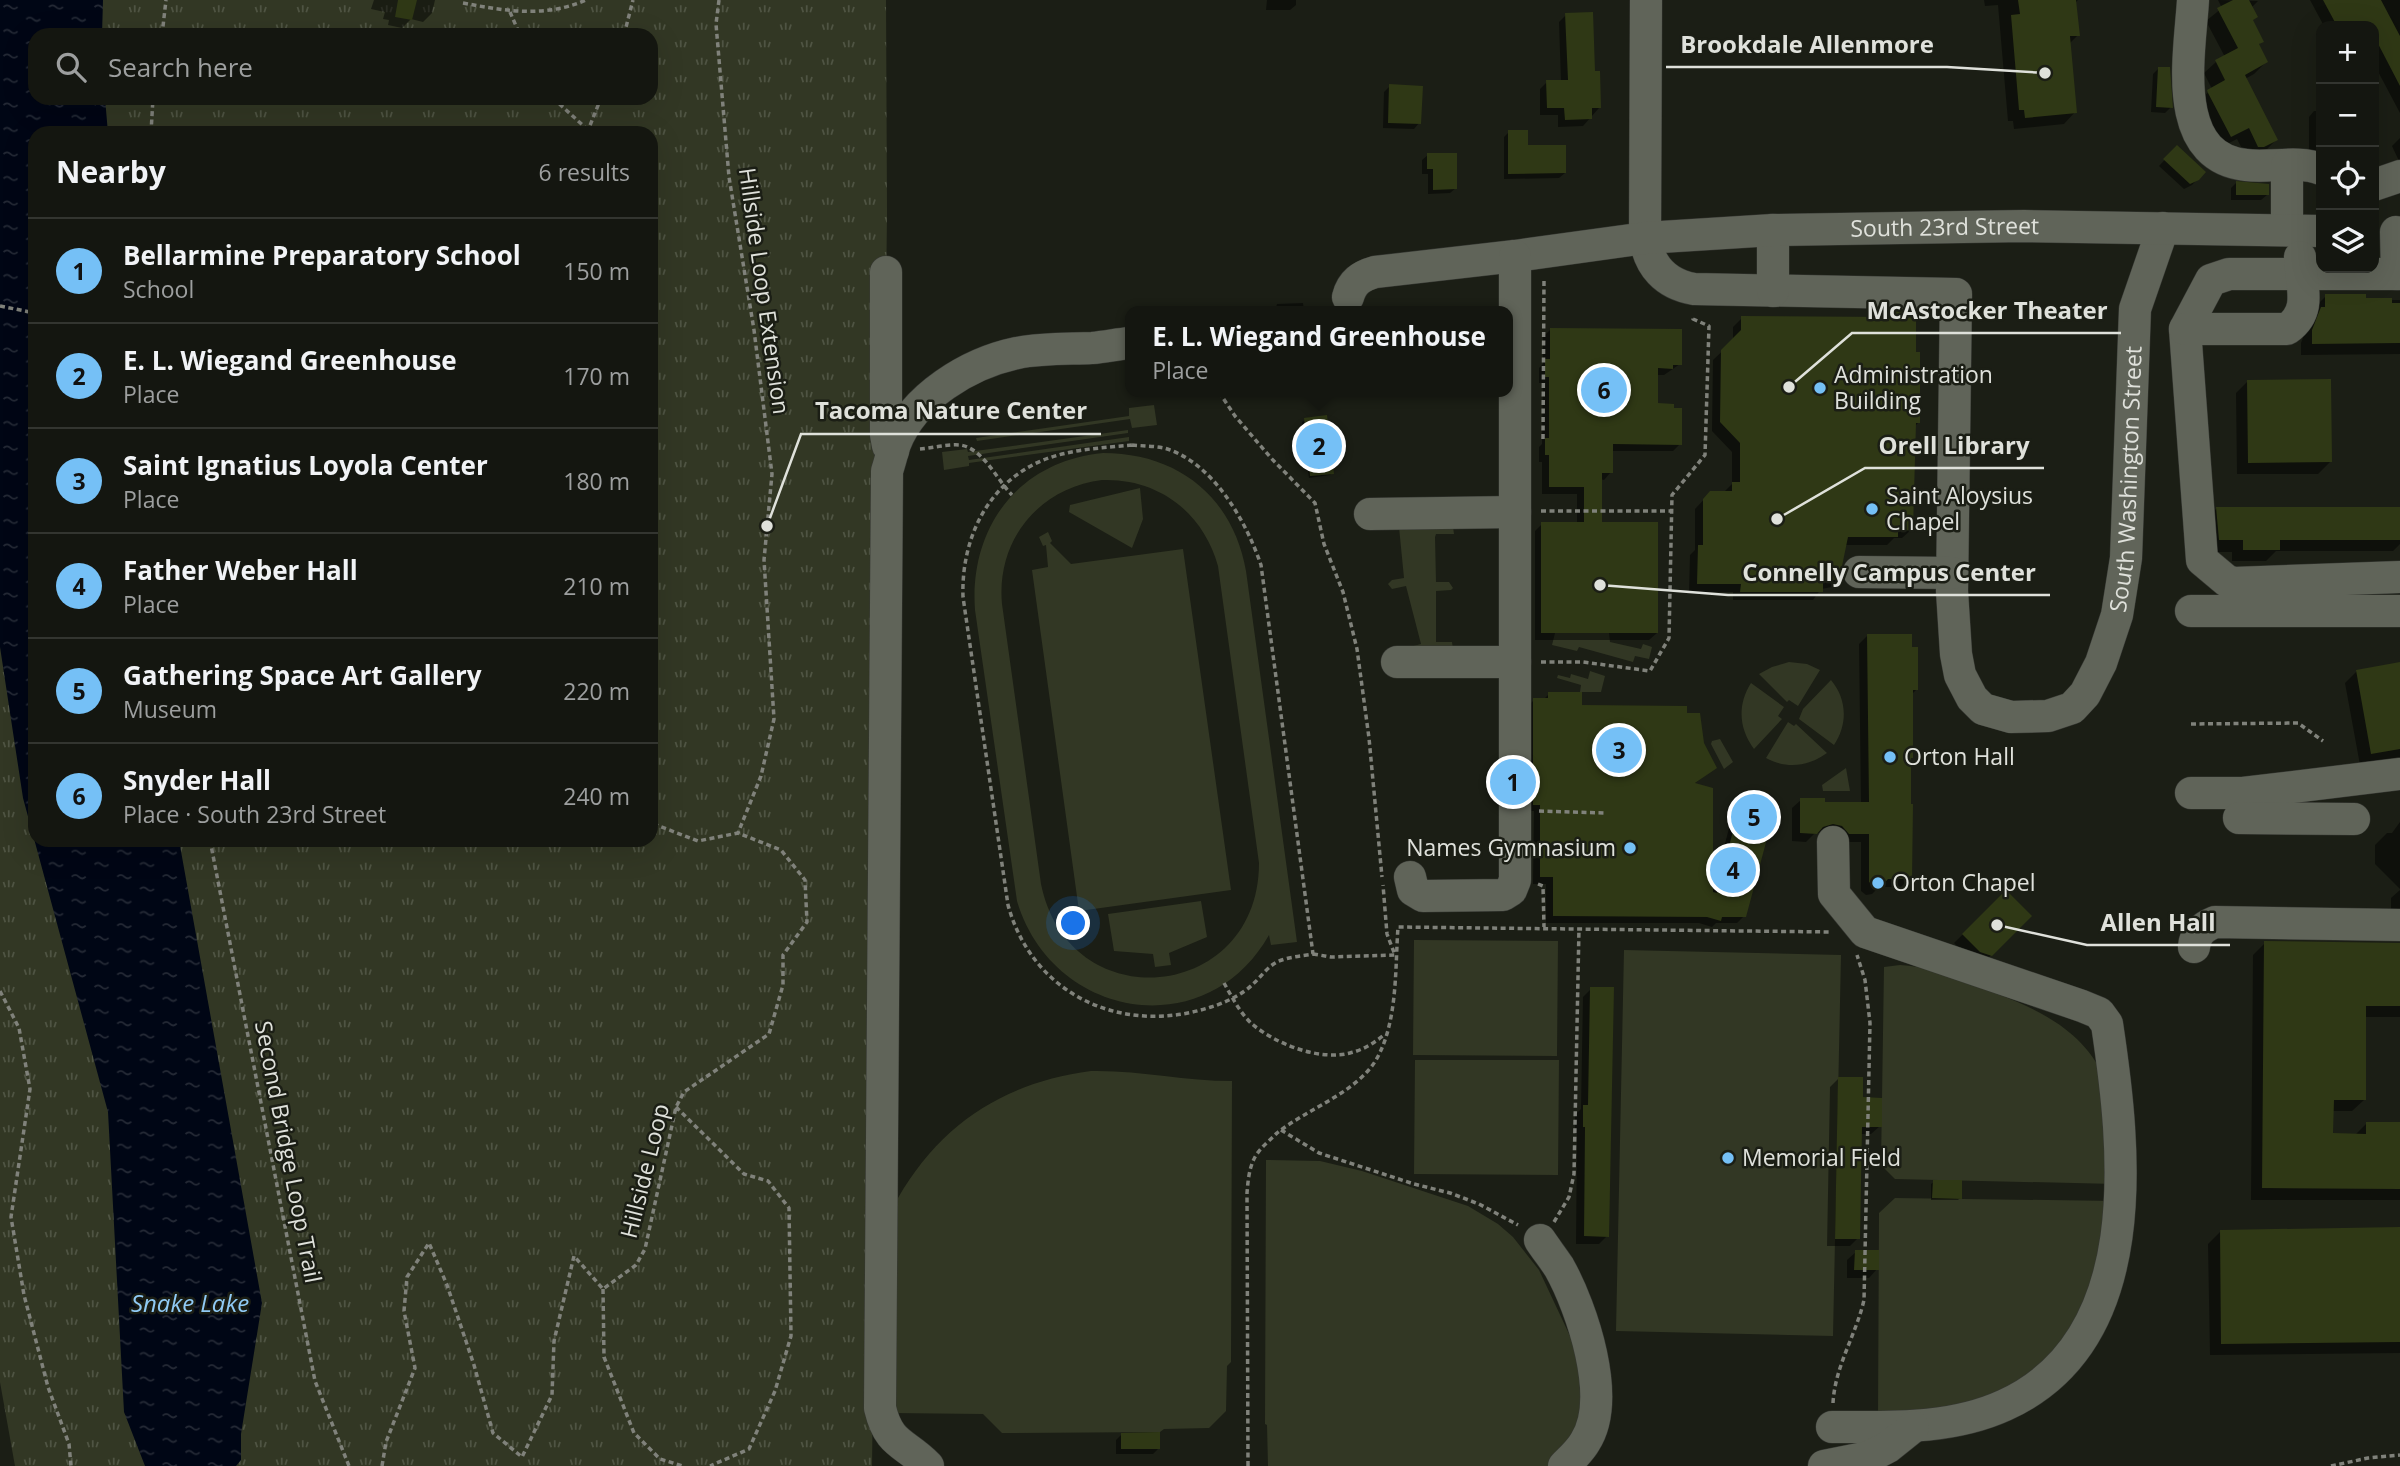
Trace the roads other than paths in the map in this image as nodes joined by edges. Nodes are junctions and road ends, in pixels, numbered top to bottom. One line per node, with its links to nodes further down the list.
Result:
1 (1646, 0): 11 (street)
2 (2193, 0): 3 (street)
3 (2287, 165): 4 (street); 9 (street)
4 (2316, 168)
5 (2400, 176): 6 (street)
6 (2379, 183)
7 (2163, 228): 8 (street, South 23rd Street); 9 (street, South 23rd Street); 24 (street, South Washington Street)
8 (1773, 230): 11 (street, South 23rd Street); 16 (street)
9 (2303, 231): 14 (street)
10 (2390, 232): 15 (street)
11 (1645, 238): 12 (street, South 23rd Street); 16 (street)
12 (1514, 256): 17 (street, South 23rd Street); 21 (street)
13 (886, 272): 20 (street)
14 (2300, 274): 15 (street); 18 (street); 18 (street)
15 (2399, 274)
16 (1773, 291): 24 (street)
17 (1348, 297)
18 (2185, 329): 26 (street)
19 (1125, 344): 20 (street)
20 (893, 451): 42 (street)
21 (1515, 512): 22 (street); 30 (street)
22 (1370, 513)
23 (1859, 572): 24 (street)
24 (1952, 573)
25 (2400, 578): 26 (street)
26 (2236, 597): 27 (street); 28 (street)
27 (2191, 611)
28 (2400, 611)
29 (1397, 662): 30 (street)
30 (1515, 662): 36 (street)
31 (2400, 774): 32 (street)
32 (2190, 793)
33 (2239, 818): 34 (street)
34 (2354, 819)
35 (1833, 842): 41 (street)
36 (1410, 877)
37 (2400, 925): 38 (street)
38 (2194, 947)
39 (1541, 1240): 43 (street)
40 (1832, 1427): 41 (street)
41 (1913, 1427): 44 (street)
42 (928, 1466)
43 (1564, 1466)
44 (1824, 1466)

